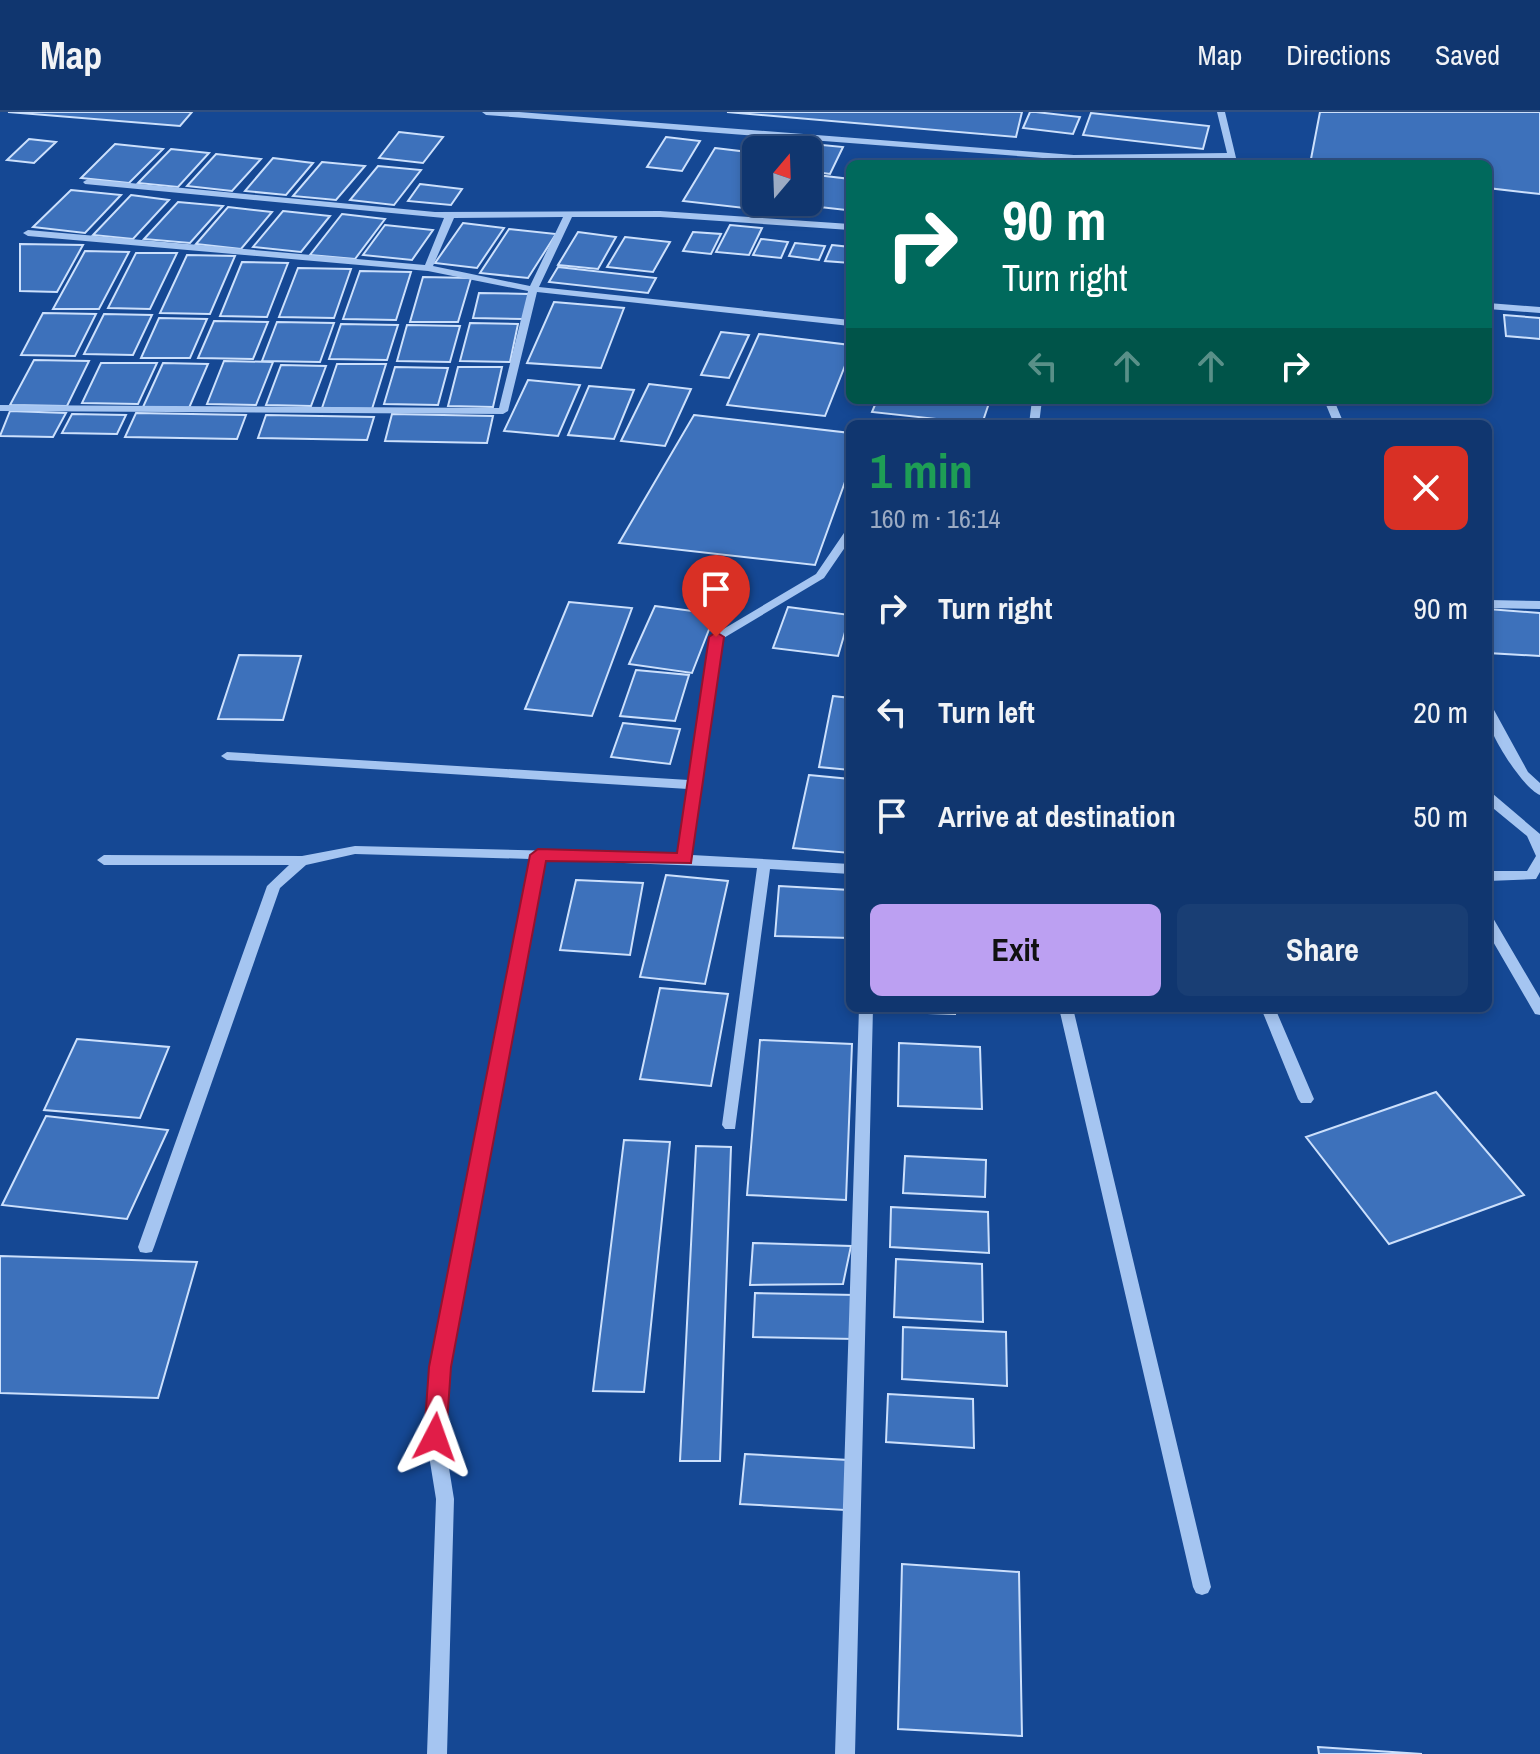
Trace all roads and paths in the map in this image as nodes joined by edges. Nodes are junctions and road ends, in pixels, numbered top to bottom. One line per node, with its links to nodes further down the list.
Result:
1 (486, 112): 3 (street)
2 (1221, 112): 4 (street)
3 (1062, 160)
4 (1232, 160)
5 (88, 182): 7 (street)
6 (569, 214): 7 (street); 8 (street); 11 (street)
7 (450, 215): 10 (street)
8 (846, 227)
9 (28, 233): 10 (street)
10 (428, 268): 11 (street)
11 (533, 289): 14 (street); 15 (street)
12 (1492, 306): 13 (street)
13 (1540, 310)
14 (846, 323)
15 (0, 408)
16 (846, 538): 21 (street)
17 (1492, 604): 18 (street)
18 (1540, 605)
19 (1492, 717): 22 (street)
20 (227, 756): 21 (street)
21 (695, 785): 26 (street)
22 (1540, 791)
23 (1492, 800): 24 (street)
24 (1540, 853)
25 (538, 855): 26 (street); 29 (street); 42 (street)
26 (685, 859): 30 (street)
27 (104, 860): 29 (street)
28 (1540, 860): 32 (street)
29 (302, 861): 40 (street)
30 (764, 863): 31 (street); 39 (street)
31 (846, 869)
32 (1492, 876)
33 (1492, 928): 34 (street)
34 (1540, 1010)
35 (866, 1012): 43 (street)
36 (1067, 1012): 41 (street)
37 (1270, 1012): 38 (street)
38 (1306, 1099)
39 (730, 1125)
40 (146, 1247)
41 (1202, 1587)
42 (437, 1754)
43 (845, 1754)

